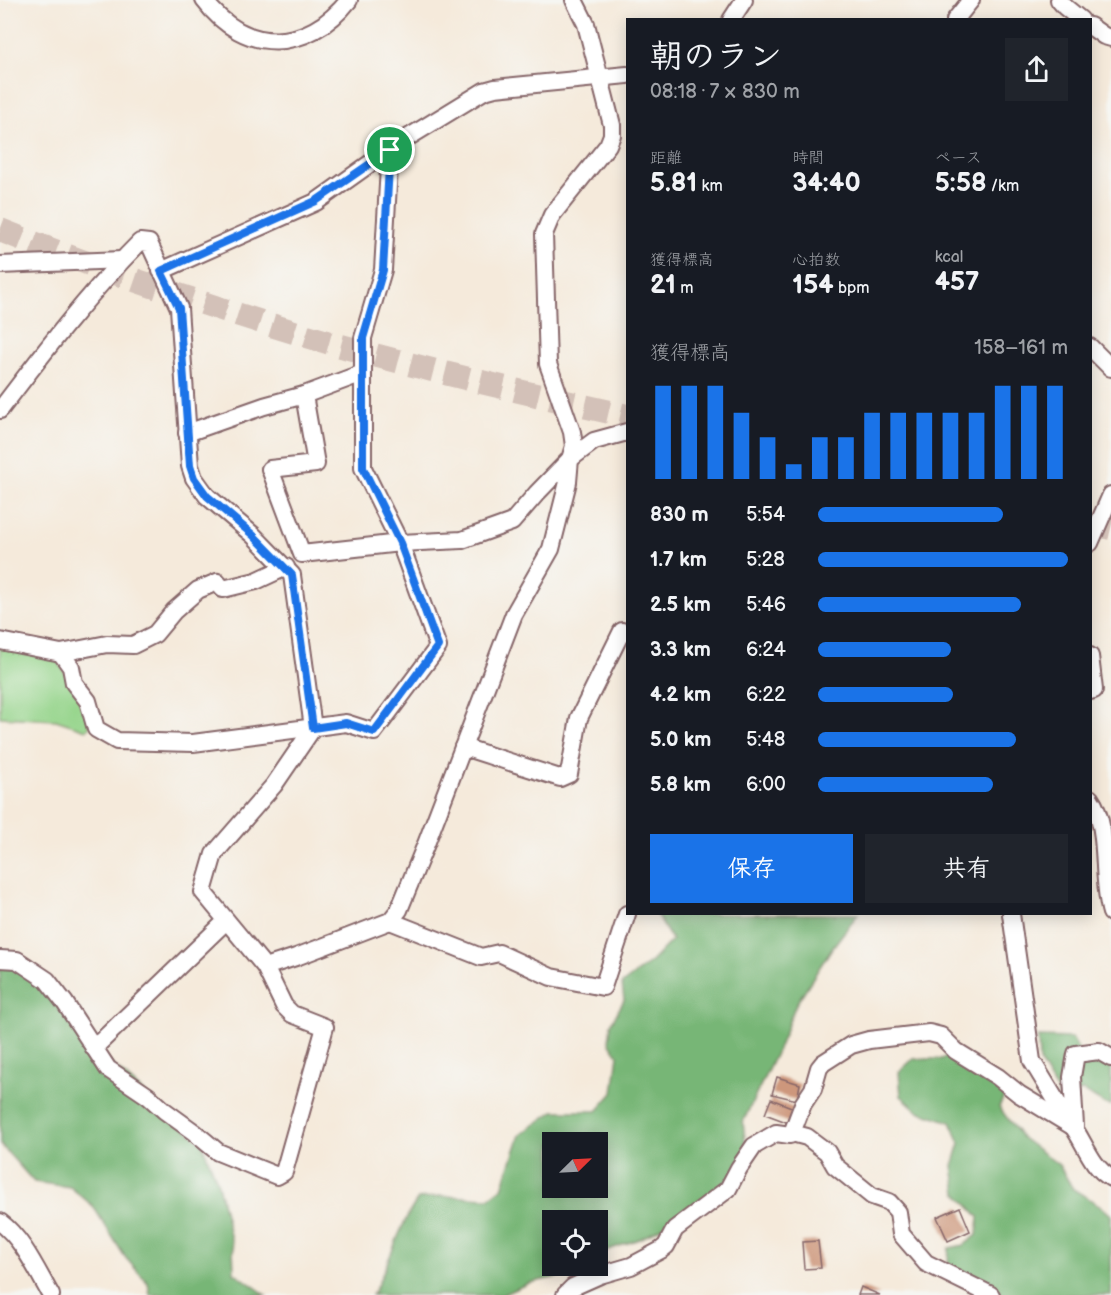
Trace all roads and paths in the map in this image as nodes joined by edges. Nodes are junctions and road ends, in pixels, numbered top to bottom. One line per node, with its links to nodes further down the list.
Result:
1 (204, 0): 2 (street)
2 (349, 0)
3 (574, 0): 13 (street)
4 (744, 0): 7 (street)
5 (971, 0): 8 (street)
6 (1059, 0): 9 (street)
7 (732, 18)
8 (957, 18)
9 (1078, 18)
10 (1092, 27): 11 (street)
11 (1111, 38)
12 (626, 75): 13 (street)
13 (599, 78): 14 (street); 25 (street)
14 (390, 150): 17 (street); 20 (street)
15 (122, 261): 16 (street); 17 (street); 22 (street)
16 (0, 265)
17 (161, 271): 24 (street)
18 (1092, 349): 19 (street)
19 (1111, 368)
20 (363, 373): 21 (street); 28 (street)
21 (304, 395): 24 (street); 28 (street)
22 (0, 410)
23 (626, 432): 25 (street)
24 (187, 433): 29 (street)
25 (570, 459): 28 (street); 36 (street)
26 (1111, 495): 27 (street)
27 (1092, 538)
28 (400, 543): 35 (street)
29 (286, 567): 32 (street); 35 (street)
30 (622, 631): 36 (street)
31 (0, 641): 32 (street)
32 (62, 653): 35 (street)
33 (1092, 673): 34 (street)
34 (1092, 691)
35 (313, 728): 41 (street)
36 (463, 747): 42 (street)
37 (1092, 801): 38 (street)
38 (1111, 913)
39 (627, 915): 42 (street)
40 (1011, 915): 47 (street)
41 (226, 921): 44 (street); 45 (street)
42 (390, 921): 44 (street)
43 (0, 959): 45 (street)
44 (265, 967): 45 (street)
45 (94, 1048)
46 (1111, 1058): 47 (street)
47 (1075, 1128): 48 (street); 49 (street)
48 (788, 1134): 52 (street); 53 (street)
49 (1111, 1178)
50 (0, 1222): 51 (street)
51 (51, 1295)
52 (565, 1295)
53 (991, 1295)

